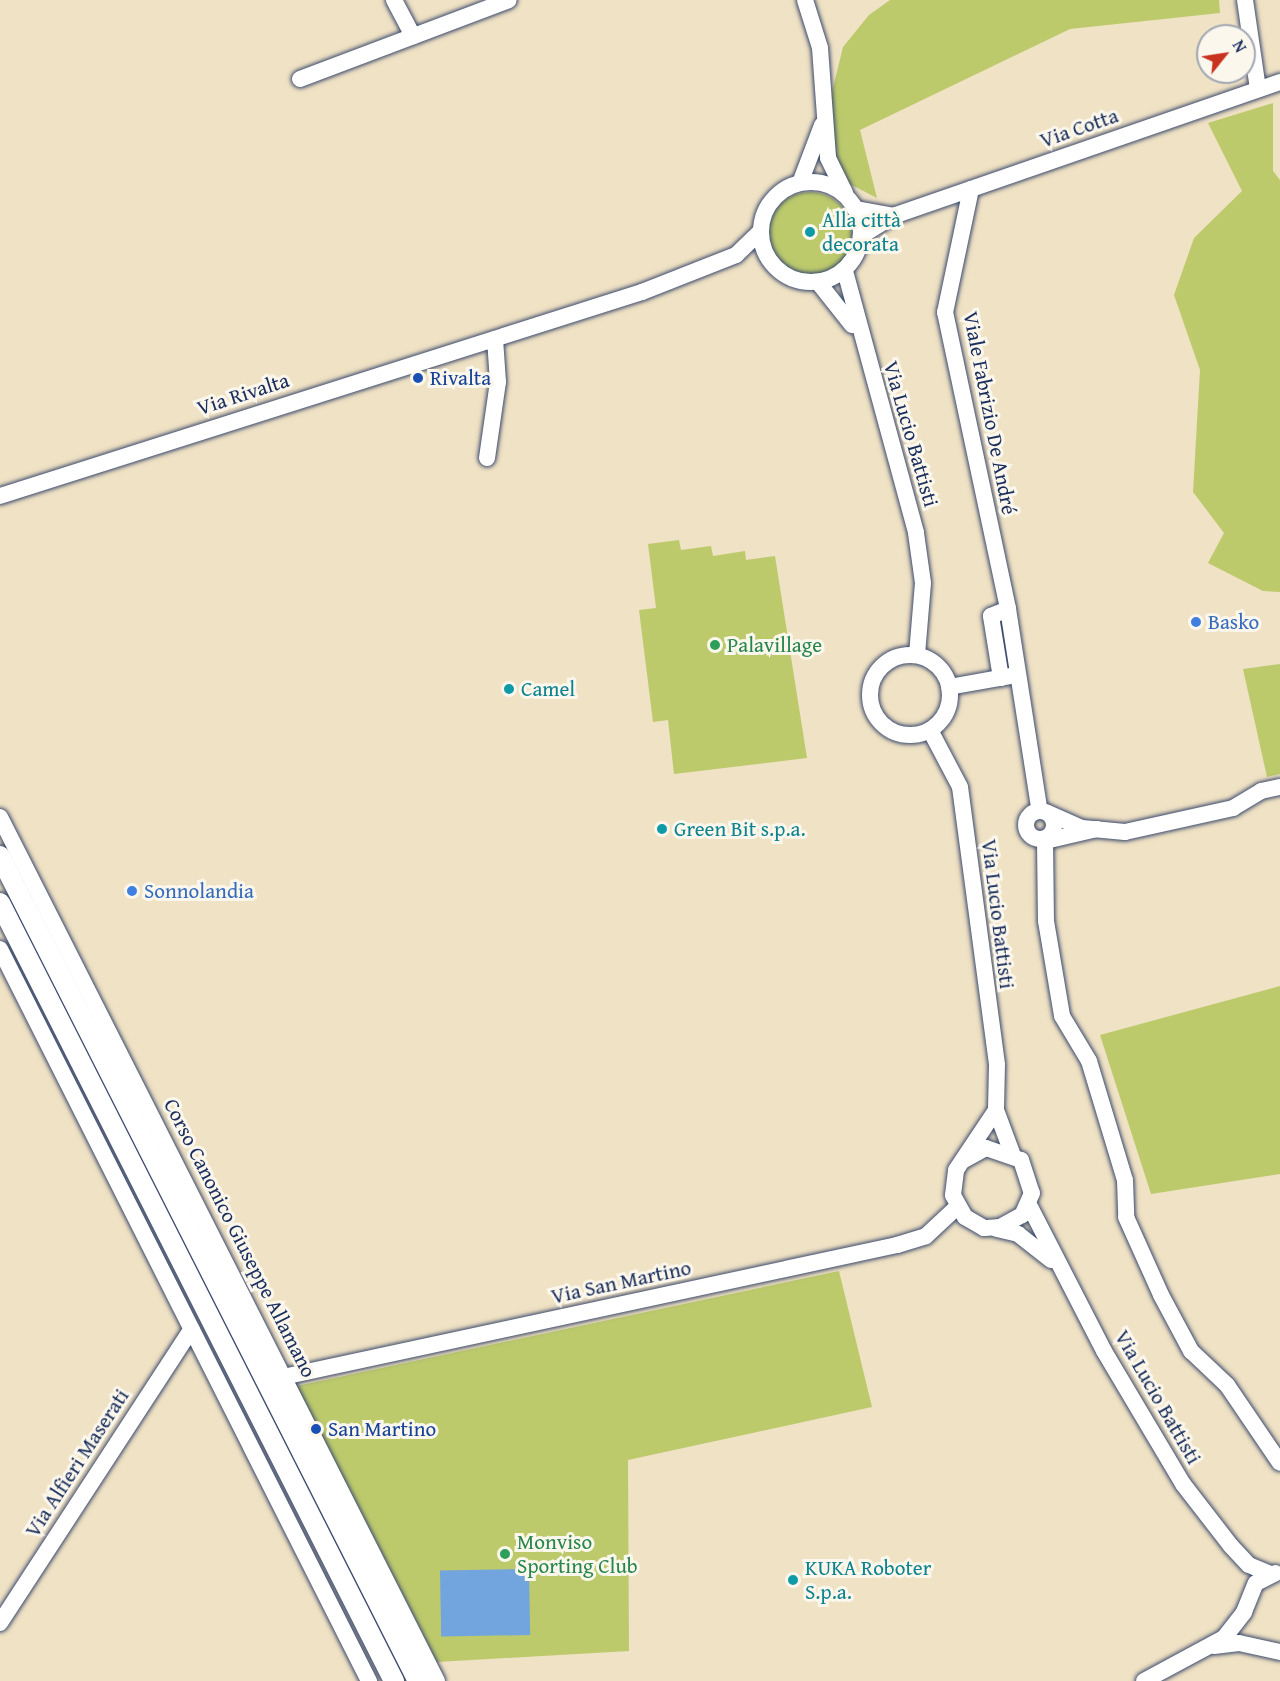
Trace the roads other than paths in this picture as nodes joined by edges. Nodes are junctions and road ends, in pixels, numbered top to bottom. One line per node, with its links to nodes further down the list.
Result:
1 (394, 0): 5 (street)
2 (509, 0): 5 (street)
3 (804, 0): 9 (street)
4 (1245, 0): 8 (street)
5 (413, 36): 6 (street)
6 (300, 79)
7 (1280, 82): 8 (street, Via Cotta)
8 (1258, 89): 11 (street, Via Cotta)
9 (825, 117): 10 (street); 12 (street)
10 (800, 183): 12 (street); 14 (street)
11 (970, 189): 13 (street, Via Cotta); 24 (street, Viale Fabrizio De André)
12 (852, 204): 13 (street, Via Cotta); 15 (street)
13 (893, 216): 15 (street, Via Cotta)
14 (760, 232): 16 (street, Via Rivalta); 17 (street)
15 (861, 236): 18 (street)
16 (736, 255): 17 (street, Via Rivalta); 21 (street, Via Rivalta)
17 (769, 261): 19 (street)
18 (845, 271): 19 (street); 20 (street, Via Lucio Battisti)
19 (818, 282): 20 (street, Via Lucio Battisti)
20 (858, 334): 25 (street, Via Lucio Battisti)
21 (495, 339): 22 (street); 23 (street, Via Rivalta)
22 (487, 459)
23 (2, 494)
24 (1008, 609): 26 (street, Viale Fabrizio De André); 27 (street)
25 (917, 655): 28 (street); 29 (street)
26 (1018, 675): 27 (street); 31 (street, Viale Fabrizio De André)
27 (1001, 678): 28 (street)
28 (949, 687): 29 (street)
29 (930, 730): 38 (street, Via Lucio Battisti)
30 (1280, 787): 33 (street)
31 (1043, 811): 33 (street); 34 (street, Viale Fabrizio De André); 34 (street, Viale Fabrizio De André)
32 (0, 817): 46 (street, Corso Canonico Giuseppe Allamano)
33 (1097, 829): 34 (street)
34 (1045, 841): 47 (street, Viale Fabrizio De André)
35 (0, 856): 58 (main road, Corso Canonico Giuseppe Allamano)
36 (0, 903): 57 (main road)
37 (0, 949): 45 (street)
38 (996, 1110): 39 (street, Via Lucio Battisti); 40 (street)
39 (1012, 1153): 40 (street); 41 (street, Via Lucio Battisti)
40 (964, 1160): 42 (street)
41 (1029, 1205): 43 (street); 44 (street, Via Lucio Battisti)
42 (957, 1207): 43 (street, Via Lucio Battisti); 46 (street, Via San Martino)
43 (984, 1228): 44 (street, Via Lucio Battisti)
44 (1056, 1265): 48 (street, Via Lucio Battisti)
45 (192, 1329): 51 (street, Via Alfieri Maserati); 56 (street)
46 (283, 1377): 59 (street, Corso Canonico Giuseppe Allamano)
47 (1280, 1463)
48 (1231, 1546): 49 (street, Via Lucio Battisti); 50 (street, Via Lucio Battisti)
49 (1275, 1573): 50 (street)
50 (1246, 1605): 52 (street); 53 (street, Via Lucio Battisti)
51 (0, 1623)
52 (1213, 1646): 53 (street); 55 (street)
53 (1262, 1646): 54 (street)
54 (1280, 1652)
55 (1150, 1680)
56 (369, 1681)
57 (394, 1681)
58 (418, 1681)
59 (437, 1681)

